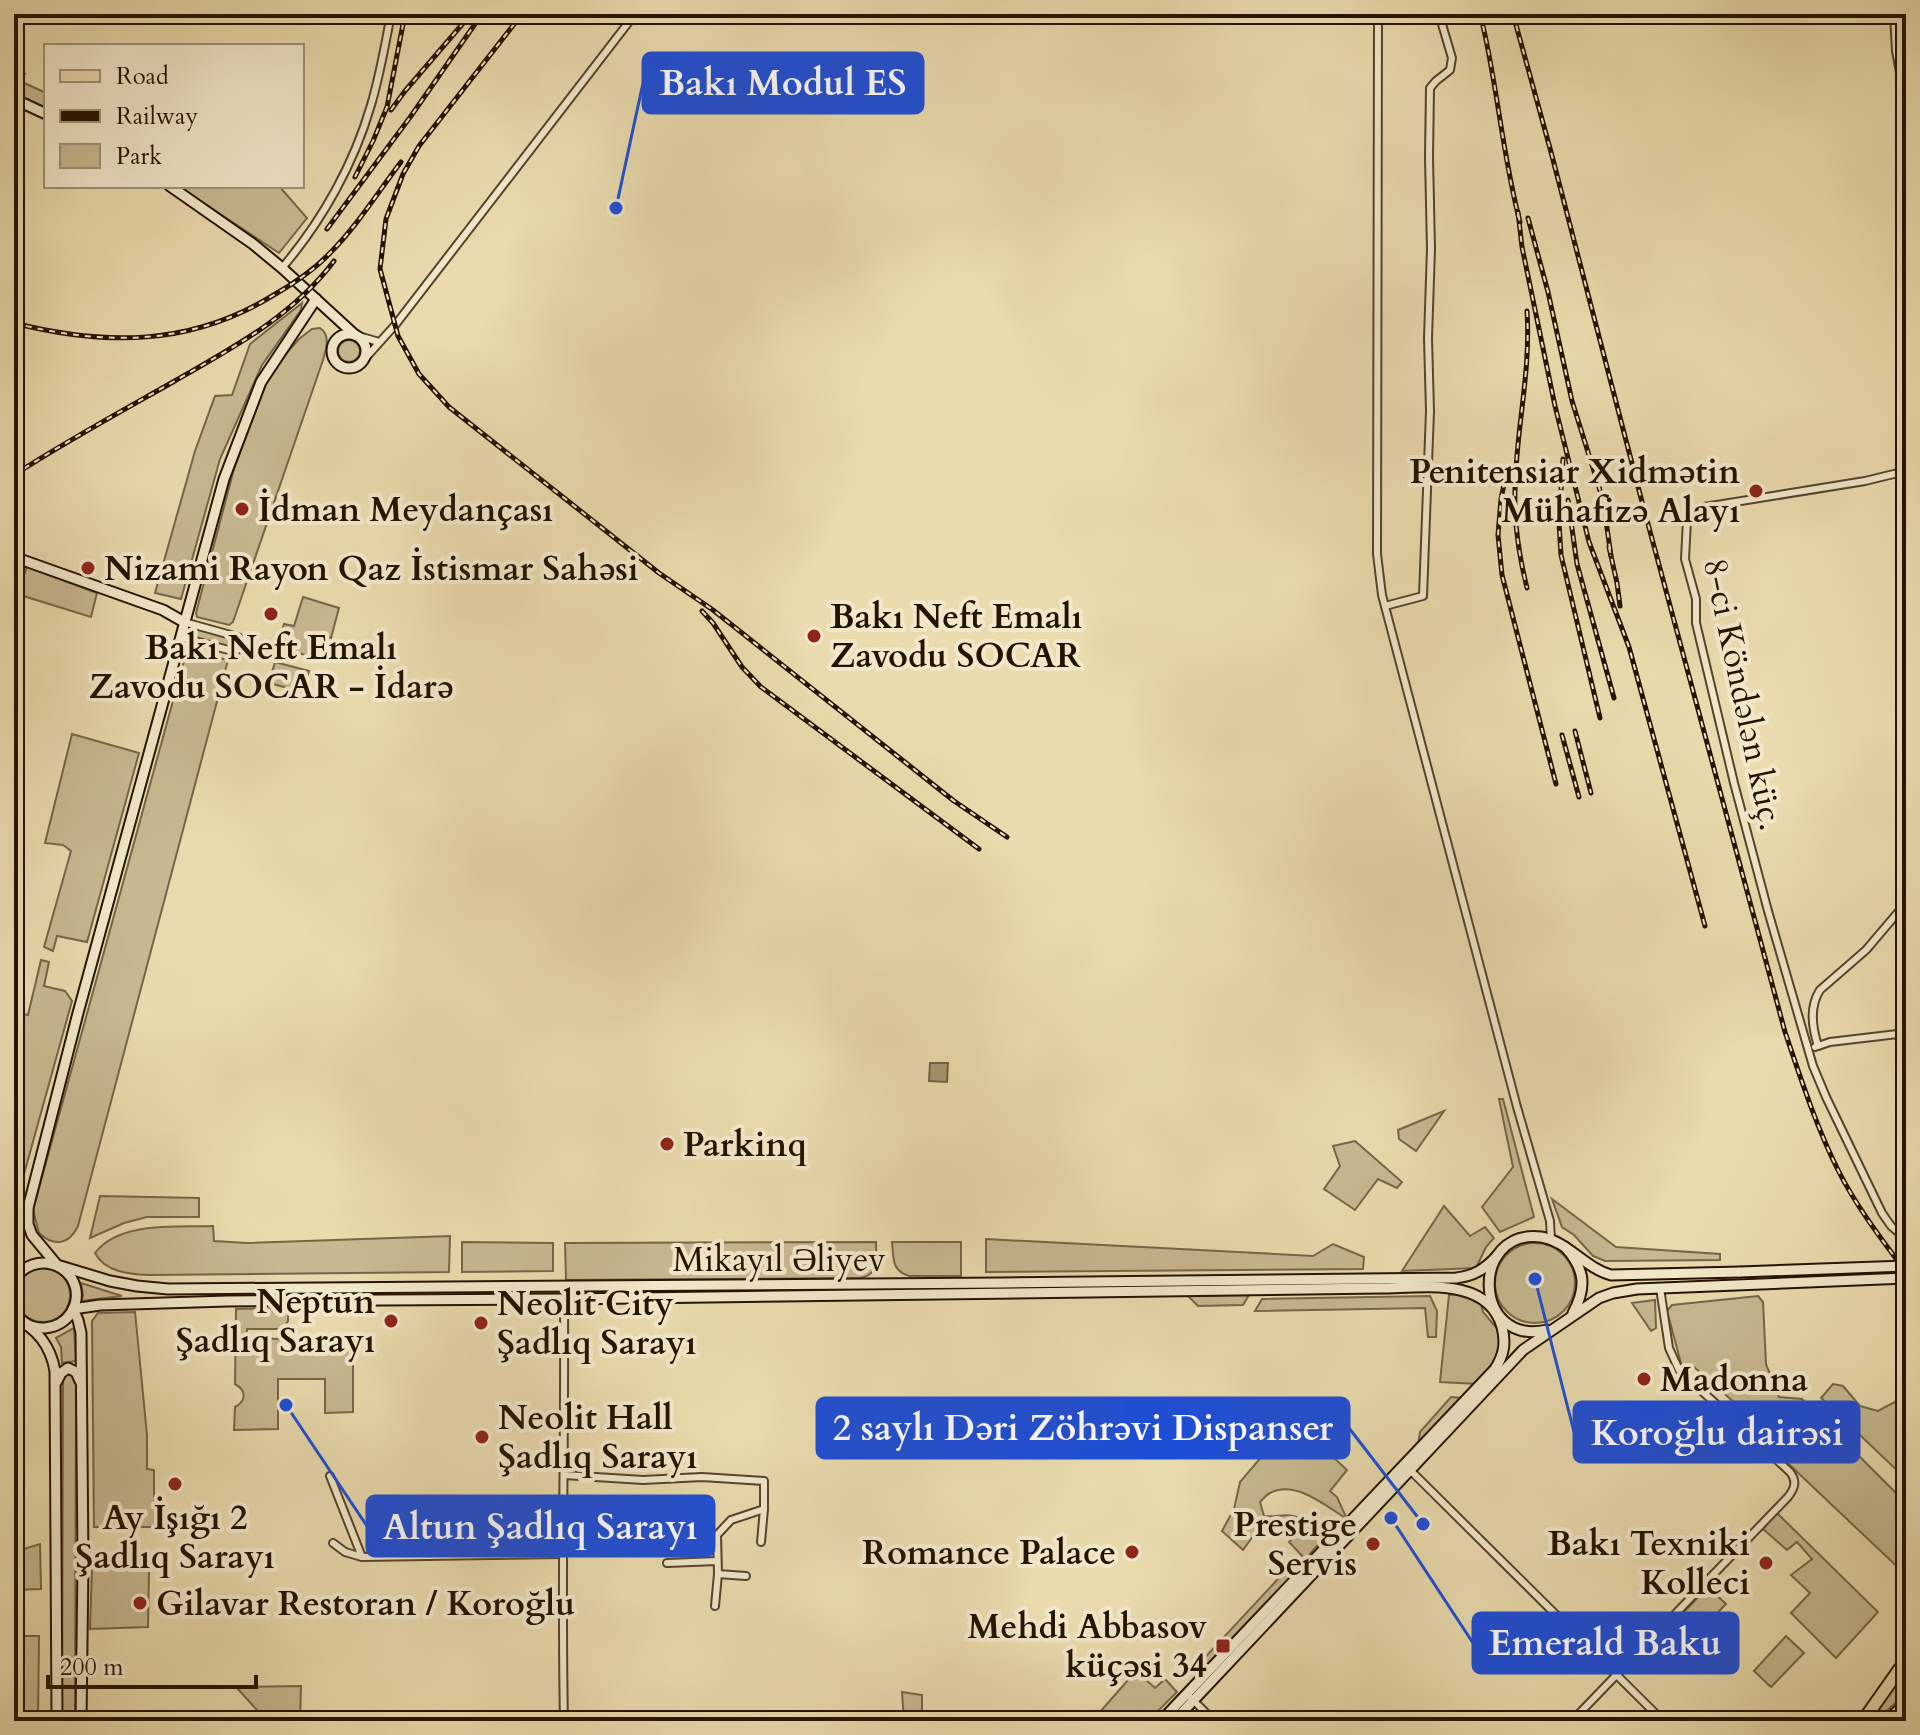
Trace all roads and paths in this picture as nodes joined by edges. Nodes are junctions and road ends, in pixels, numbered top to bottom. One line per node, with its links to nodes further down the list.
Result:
1 (391, 14): 10 (street)
2 (635, 14): 13 (street)
3 (1378, 14): 17 (street)
4 (1439, 14): 17 (street)
5 (1894, 14): 7 (street)
6 (14, 99): 8 (main road)
7 (1906, 104)
8 (44, 113)
9 (173, 188): 10 (main road)
10 (282, 268): 11 (main road)
11 (316, 299): 12 (main road); 18 (main road)
12 (355, 335): 13 (street); 14 (main road); 14 (main road)
13 (379, 342): 14 (street)
14 (362, 362)
15 (1906, 471): 25 (street, 8-ci Köndələn küç.)
16 (14, 557): 18 (main road)
17 (1385, 606): 28 (street)
18 (184, 622): 19 (main road); 20 (street)
19 (180, 637): 21 (street); 26 (main road)
20 (238, 637)
21 (236, 652)
22 (1906, 903): 24 (street)
23 (1906, 1033): 24 (street)
24 (1818, 1046): 25 (street)
25 (1808, 1052): 27 (street, 8-ci Köndələn küç.)
26 (28, 1208): 31 (main road); 34 (main road)
27 (1906, 1239)
28 (1551, 1240): 29 (main road); 30 (main road)
29 (1565, 1247): 32 (main road, bridge); 42 (main road)
30 (1497, 1256): 31 (main road, Mikayıl Əliyev); 40 (main road)
31 (57, 1265): 34 (main road); 38 (main road)
32 (1906, 1266)
33 (1906, 1278): 35 (main road)
34 (14, 1279)
35 (1660, 1288): 42 (main road); 62 (street)
36 (564, 1299): 37 (main road, Mikayıl Əliyev); 40 (main road, Mikayıl Əliyev); 47 (street)
37 (100, 1305): 38 (main road, Mikayıl Əliyev); 43 (main road)
38 (73, 1309): 41 (main road); 43 (main road)
39 (14, 1311): 41 (main road)
40 (1498, 1314): 42 (main road); 63 (main road)
41 (19, 1320): 44 (main road)
42 (1562, 1323): 46 (main road)
43 (81, 1333): 45 (main road)
44 (55, 1384): 45 (main road); 65 (main road)
45 (81, 1385): 66 (main road)
46 (1409, 1470): 62 (street); 63 (main road)
47 (564, 1475): 50 (street); 53 (street)
48 (330, 1476): 55 (street)
49 (438, 1505): 54 (street)
50 (764, 1509): 51 (street); 56 (street)
51 (761, 1542)
52 (333, 1543): 55 (street)
53 (562, 1554): 54 (street); 67 (street)
54 (429, 1556): 55 (street)
55 (362, 1557)
56 (717, 1561): 57 (street); 58 (street)
57 (667, 1563)
58 (718, 1574): 59 (street); 60 (street)
59 (746, 1576)
60 (715, 1606)
61 (1906, 1660): 73 (highway)
62 (1615, 1674): 71 (street); 72 (street)
63 (1191, 1698): 68 (main road); 69 (main road); 70 (street)
64 (1906, 1704): 74 (main road)
65 (57, 1721)
66 (81, 1721)
67 (564, 1721)
68 (1161, 1721)
69 (1174, 1721)
70 (1214, 1721)
71 (1572, 1721)
72 (1663, 1721)
73 (1863, 1721)
74 (1887, 1721)

